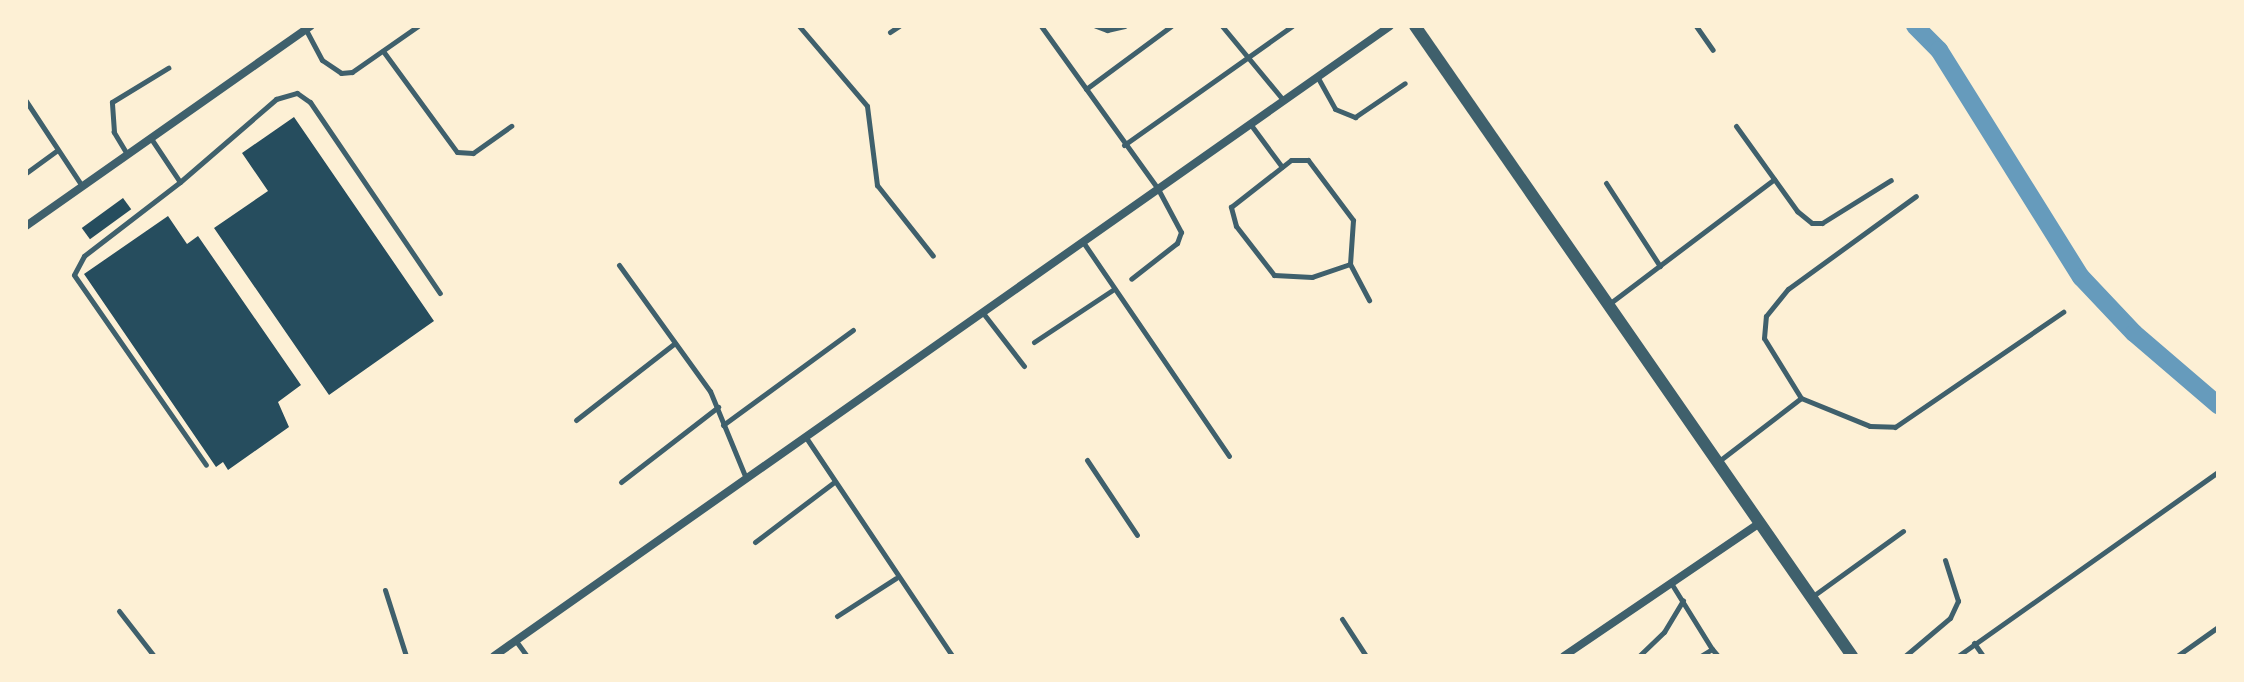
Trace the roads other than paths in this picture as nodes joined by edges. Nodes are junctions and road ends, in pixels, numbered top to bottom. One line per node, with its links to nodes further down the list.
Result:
1 (418, 26): 16 (lane)
2 (799, 26): 42 (lane)
3 (899, 26): 14 (lane)
4 (1041, 26): 21 (lane)
5 (1096, 26): 6 (lane)
6 (1125, 26)
7 (1171, 26): 21 (lane)
8 (1222, 26): 17 (lane)
9 (1292, 26): 17 (lane)
10 (1390, 26): 19 (street)
11 (1415, 26): 50 (street)
12 (1696, 26): 15 (lane)
13 (309, 28): 16 (lane); 27 (street)
14 (890, 32)
15 (1713, 50)
16 (383, 51): 25 (lane)
17 (1248, 59): 23 (lane); 28 (lane)
18 (168, 68): 30 (lane)
19 (1318, 78): 20 (lane); 23 (street)
20 (1405, 83)
21 (1086, 89): 28 (lane)
22 (26, 101): 29 (lane)
23 (1284, 101): 24 (street)
24 (1251, 125): 31 (lane); 38 (street)
25 (511, 126)
26 (1736, 126): 33 (lane)
27 (152, 140): 30 (street); 35 (lane)
28 (1124, 145): 38 (lane)
29 (58, 150): 32 (lane); 37 (lane)
30 (128, 155): 37 (street)
31 (1282, 167): 43 (lane); 43 (lane)
32 (26, 173)
33 (1774, 179): 34 (lane); 45 (lane)
34 (1891, 180)
35 (180, 182): 48 (lane); 65 (lane)
36 (1606, 183): 45 (lane)
37 (82, 186): 40 (street)
38 (1158, 189): 41 (street); 46 (lane)
39 (1916, 196): 57 (lane)
40 (26, 226)
41 (1083, 242): 47 (lane); 52 (street)
42 (933, 256)
43 (1350, 264): 49 (lane)
44 (619, 265): 55 (lane)
45 (1660, 266): 50 (lane)
46 (1131, 279)
47 (1114, 289): 54 (lane); 62 (lane)
48 (440, 293)
49 (1369, 300)
50 (1606, 306): 64 (street)
51 (2063, 312): 57 (lane)
52 (983, 313): 56 (lane); 61 (street)
53 (853, 330): 60 (lane)
54 (1034, 342)
55 (675, 343): 58 (lane); 59 (lane)
56 (1024, 366)
57 (1801, 398): 64 (lane)
58 (718, 407): 60 (lane); 68 (lane)
59 (576, 420)
60 (723, 425): 67 (lane)
61 (804, 435): 67 (street); 69 (lane)
62 (1229, 456)
63 (1087, 460): 72 (lane)
64 (1716, 463): 70 (street)
65 (206, 465)
66 (2218, 472): 85 (lane)
67 (745, 476): 84 (street)
68 (621, 482)
69 (834, 482): 73 (lane); 75 (lane)
70 (1758, 524): 76 (street); 78 (street)
71 (1903, 531): 78 (lane)
72 (1137, 535)
73 (755, 542)
74 (1945, 560): 98 (lane)
75 (896, 578): 81 (lane); 91 (lane)
76 (1670, 582): 79 (lane); 93 (street)
77 (385, 590): 88 (lane)
78 (1811, 598): 97 (street)
79 (1683, 600): 86 (lane); 94 (lane)
80 (119, 611): 87 (lane)
81 (837, 616)
82 (1342, 619): 92 (lane)
83 (2218, 627): 101 (lane)
84 (516, 641): 89 (street); 90 (lane)
85 (1974, 643): 99 (lane); 100 (lane)
86 (1712, 649): 95 (lane); 96 (lane)
87 (154, 656)
88 (406, 656)
89 (494, 656)
90 (527, 656)
91 (952, 656)
92 (1366, 656)
93 (1564, 656)
94 (1639, 656)
95 (1701, 656)
96 (1718, 656)
97 (1852, 656)
98 (1905, 656)
99 (1958, 656)
100 (1983, 656)
101 (2177, 656)

